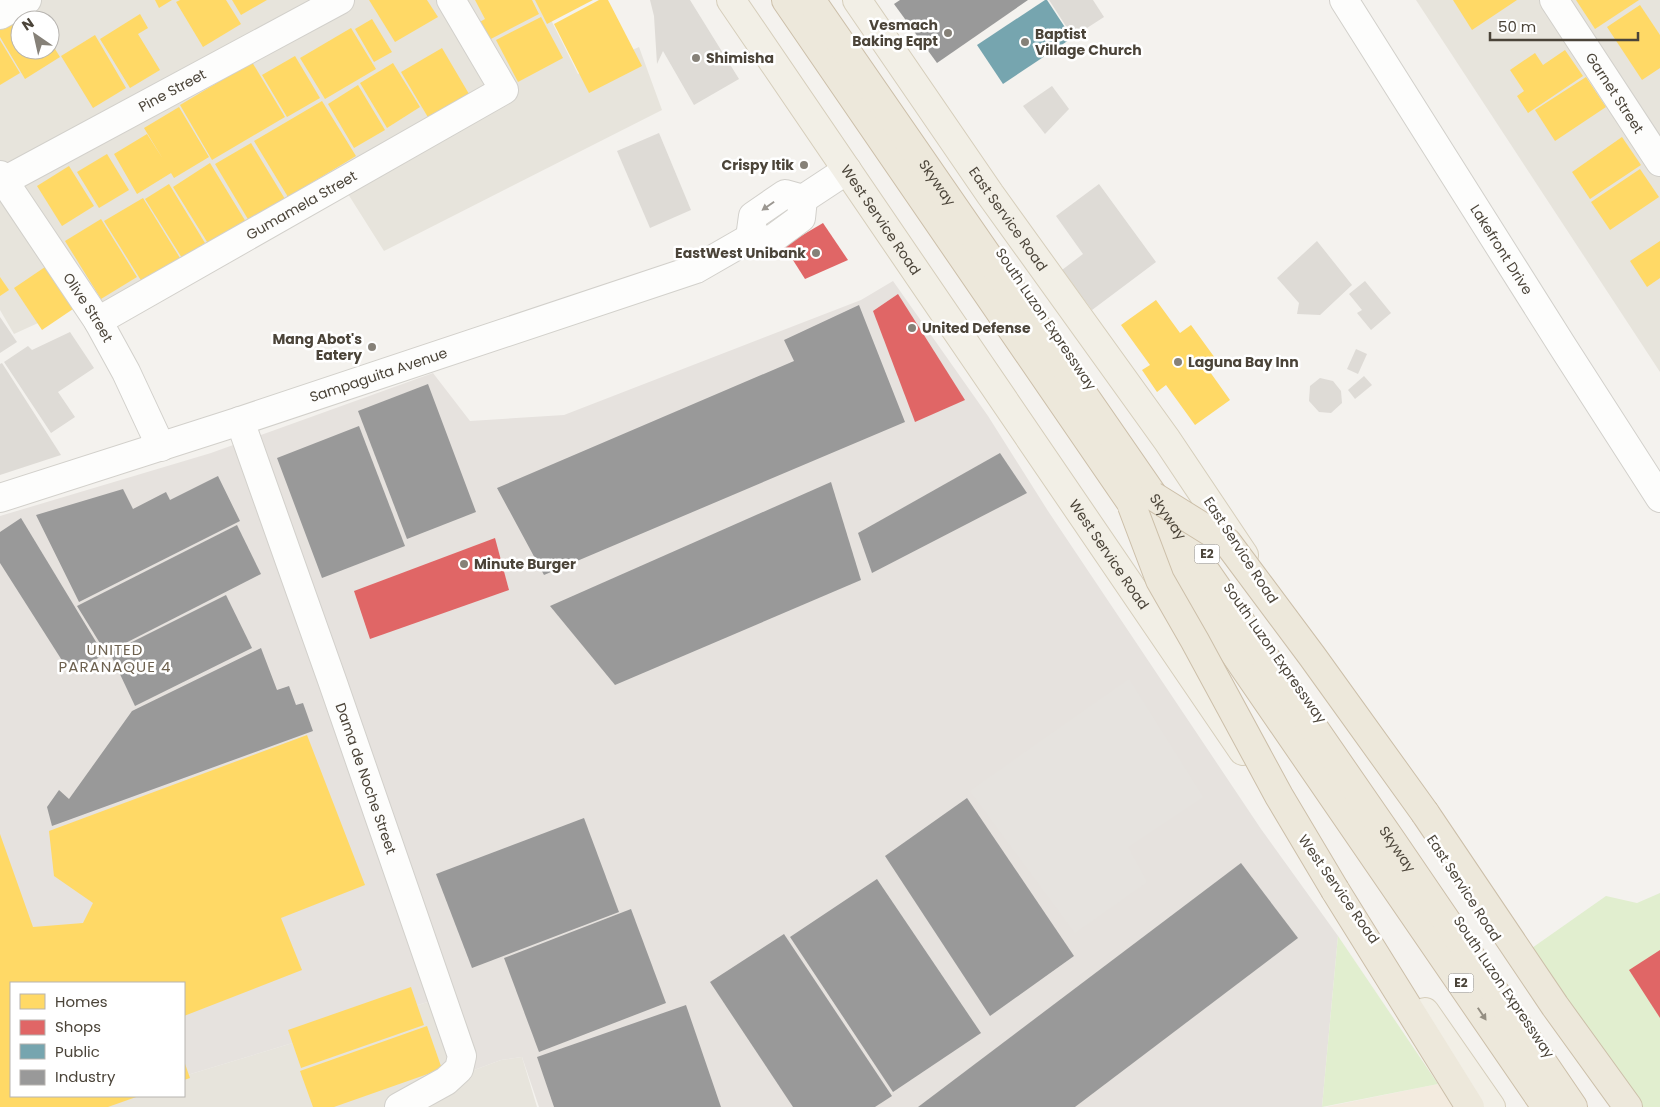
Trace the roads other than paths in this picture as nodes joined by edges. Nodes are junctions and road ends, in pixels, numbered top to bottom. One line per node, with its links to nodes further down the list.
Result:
1 (27, 0): 12 (street)
2 (340, 0): 15 (street, Pine Street)
3 (451, 0): 16 (street, Gumamela Street)
4 (731, 0): 14 (main road, West Service Road)
5 (773, 0): 25 (highway, E2)
6 (786, 0): 21 (highway, Skyway / E2)
7 (812, 0): 21 (highway, Skyway / E2)
8 (829, 0): 28 (highway, South Luzon Expressway / E2)
9 (857, 0): 29 (main road, East Service Road)
10 (1344, 0): 20 (street, Lakefront Drive)
11 (1554, 0): 13 (street, Garnet Street)
12 (0, 15)
13 (1660, 162)
14 (847, 170): 17 (street, Sampaguita Avenue); 24 (main road, West Service Road)
15 (2, 178): 16 (street, Olive Street)
16 (98, 321): 18 (street, Olive Street)
17 (240, 421): 18 (street, Sampaguita Avenue); 22 (street, Dama de Noche Street)
18 (161, 447): 19 (street, Sampaguita Avenue)
19 (0, 498)
20 (1660, 498)
21 (1143, 501): 23 (highway, bridge); 26 (highway, Skyway / E2, one-way to 26, bridge); 27 (highway, Skyway / E2); 30 (highway, bridge)
22 (398, 1107)
23 (1470, 1107)
24 (1491, 1107)
25 (1523, 1107)
26 (1546, 1107)
27 (1572, 1107)
28 (1586, 1107)
29 (1614, 1107)
30 (1628, 1107)

